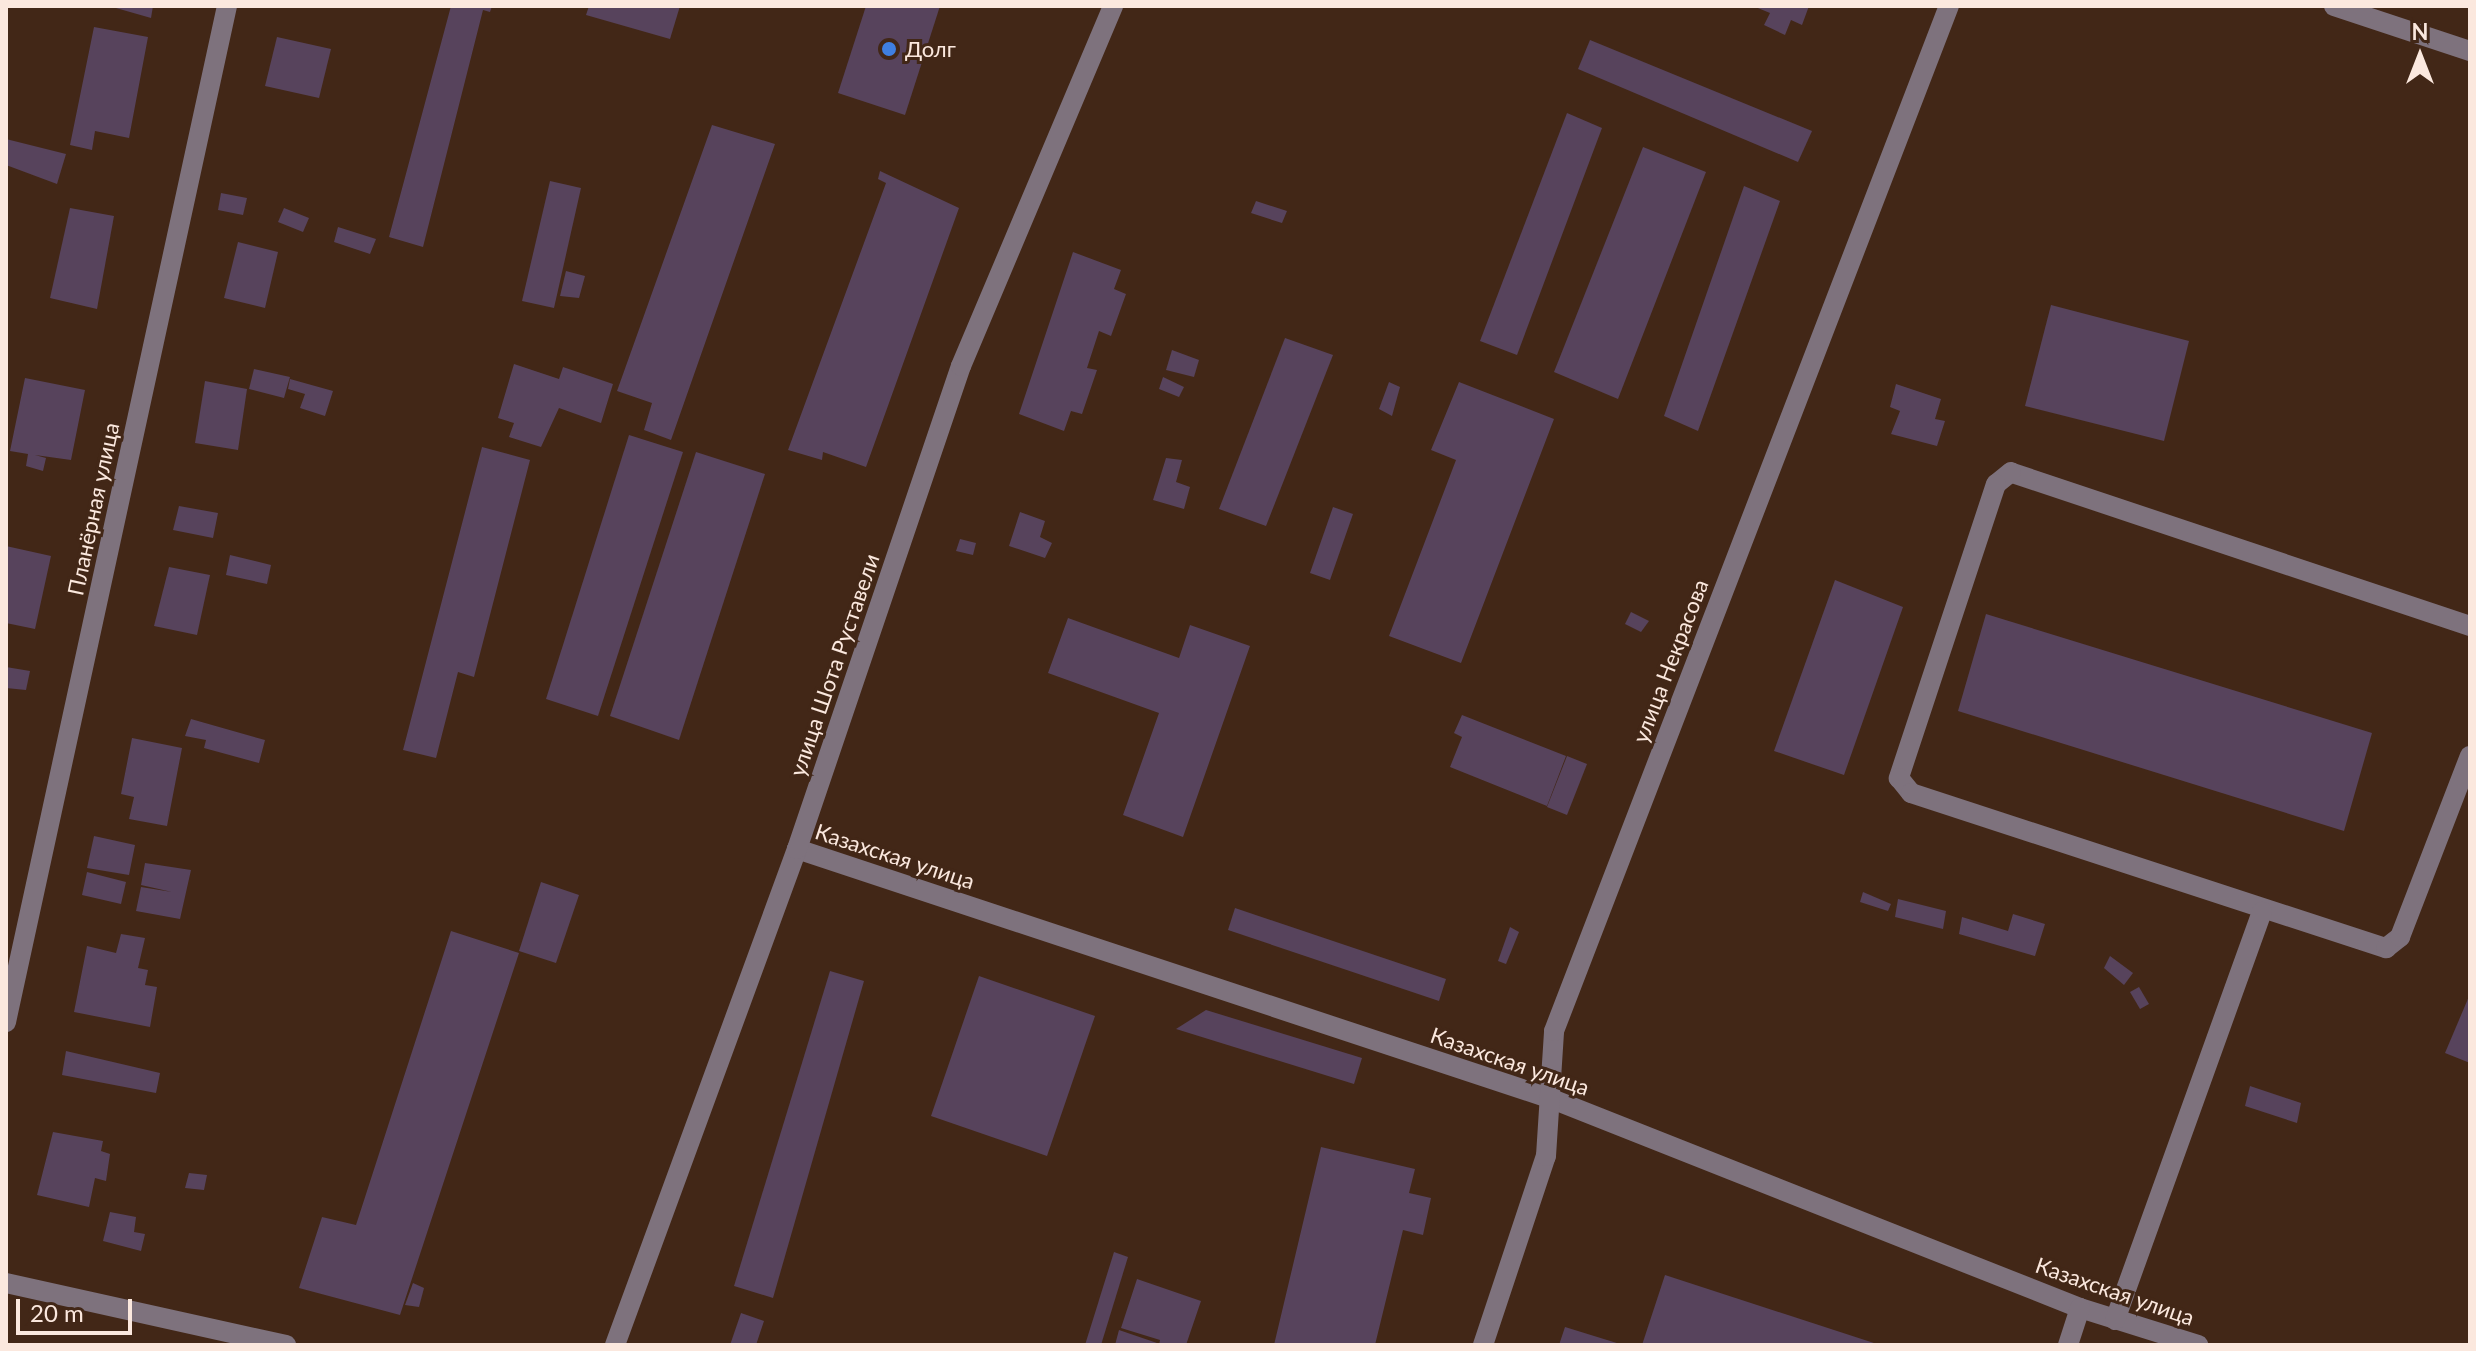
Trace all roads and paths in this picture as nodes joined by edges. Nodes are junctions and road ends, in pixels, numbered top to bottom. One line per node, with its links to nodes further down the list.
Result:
1 (227, 6): 10 (street, Планёрная улица)
2 (1113, 6): 8 (street, улица Шота Руставели)
3 (1949, 6): 11 (street, улица Некрасова)
4 (2334, 6): 5 (street)
5 (2470, 51)
6 (2470, 626): 9 (street)
7 (2470, 756): 9 (street)
8 (797, 849): 11 (street, Казахская улица); 16 (street, улица Шота Руставели)
9 (2262, 912): 14 (street)
10 (6, 1022)
11 (1552, 1099): 13 (street, Казахская улица); 17 (street, улица Некрасова)
12 (6, 1283): 15 (street)
13 (2080, 1308): 14 (street, Казахская улица); 18 (street)
14 (2115, 1320): 19 (street, Казахская улица)
15 (286, 1345)
16 (615, 1345)
17 (1483, 1345)
18 (2068, 1345)
19 (2198, 1345)

